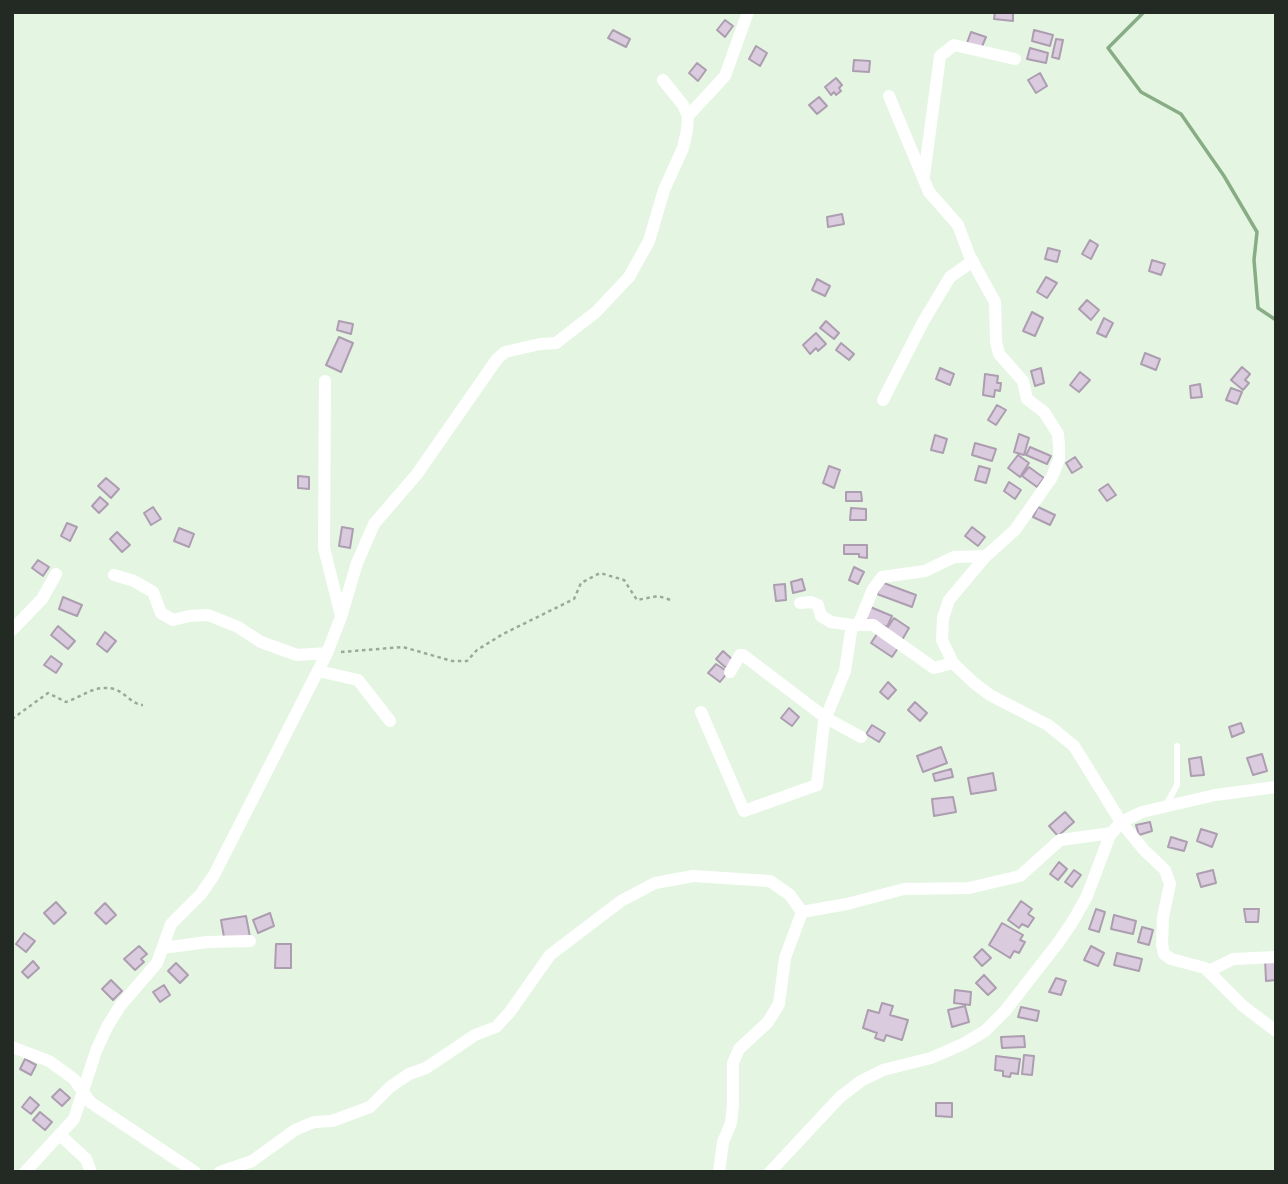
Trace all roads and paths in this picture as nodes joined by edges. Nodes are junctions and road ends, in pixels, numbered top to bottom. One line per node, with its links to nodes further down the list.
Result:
1 (748, 12): 5 (street)
2 (1015, 59): 6 (street)
3 (663, 80): 5 (street)
4 (890, 96): 6 (street)
5 (688, 116): 15 (street)
6 (923, 176): 7 (street)
7 (973, 261): 9 (street); 10 (street)
8 (325, 381): 15 (street)
9 (883, 400)
10 (986, 556): 16 (street); 19 (street)
11 (56, 574): 17 (street)
12 (114, 575): 18 (street)
13 (671, 600): 18 (path)
14 (800, 603): 16 (street)
15 (341, 617): 18 (street)
16 (856, 624): 19 (street); 24 (street)
17 (12, 630)
18 (327, 653): 20 (street)
19 (953, 663): 31 (street)
20 (318, 671): 26 (street); 35 (street)
21 (730, 672): 24 (street)
22 (143, 705): 25 (path)
23 (701, 712): 24 (street)
24 (826, 718): 27 (street)
25 (12, 719)
26 (390, 721)
27 (861, 737)
28 (1177, 746): 30 (lane)
29 (1276, 787): 30 (street)
30 (1165, 807): 31 (street)
31 (1121, 822): 32 (street); 37 (street)
32 (1112, 833): 33 (street); 47 (street)
33 (802, 912): 45 (street); 46 (street)
34 (250, 941): 35 (street)
35 (163, 948): 40 (street)
36 (1276, 957): 37 (street)
37 (1209, 971): 38 (street)
38 (1276, 1031)
39 (12, 1047): 40 (street)
40 (82, 1094): 41 (street); 44 (street)
41 (60, 1135): 42 (street); 43 (street)
42 (24, 1172)
43 (91, 1172)
44 (195, 1172)
45 (220, 1172)
46 (719, 1172)
47 (770, 1172)

